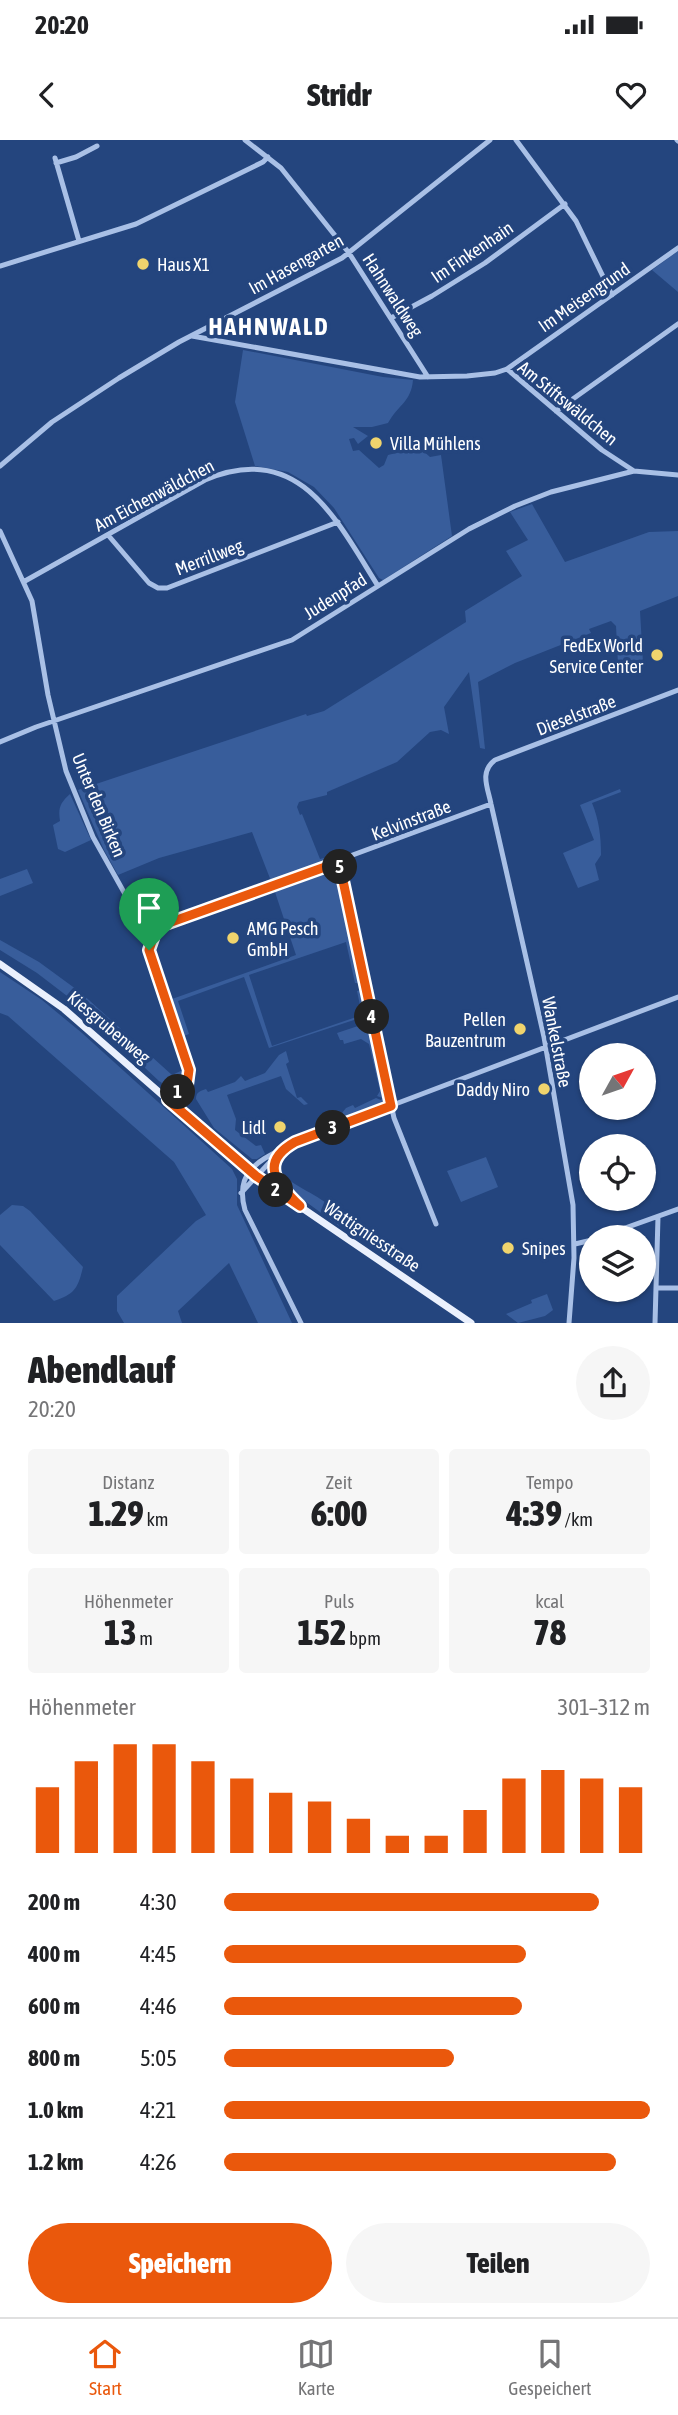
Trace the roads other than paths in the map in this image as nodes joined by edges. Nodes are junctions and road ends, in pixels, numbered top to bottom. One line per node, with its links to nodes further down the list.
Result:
1 (245, 140): 5 (street, Hahnwaldweg)
2 (491, 140): 9 (street, Im Hasengarten)
3 (516, 140): 6 (street)
4 (97, 146): 7 (street)
5 (268, 158): 7 (street); 9 (street, Hahnwaldweg)
6 (565, 204): 11 (street); 12 (street, Im Finkenhain)
7 (79, 242): 10 (street)
8 (678, 248): 11 (street, Im Meisengrund)
9 (349, 253): 12 (street, Hahnwaldweg); 14 (street, Im Hasengarten)
10 (0, 266)
11 (612, 295): 15 (street, Im Meisengrund)
12 (391, 318): 16 (street, Hahnwaldweg)
13 (678, 324): 17 (street)
14 (190, 336): 16 (street, Am Stiftswäldchen); 18 (street, Im Hasengarten)
15 (506, 369): 16 (street, Am Stiftswäldchen); 17 (street, Am Stiftswäldchen)
16 (428, 377)
17 (556, 411): 19 (street, Am Stiftswäldchen)
18 (0, 466)
19 (634, 471): 20 (street, Judenpfad); 25 (street, Judenpfad)
20 (678, 475)
21 (338, 522): 23 (street, Am Eichenwäldchen); 23 (street, Merrillweg); 25 (street, Am Eichenwäldchen)
22 (0, 531): 24 (street, Unter den Birken)
23 (108, 535): 24 (street, Am Eichenwäldchen)
24 (24, 582): 27 (street, Unter den Birken)
25 (379, 586): 27 (street, Judenpfad)
26 (678, 690): 29 (street, Dieselstraße)
27 (55, 722): 28 (street, Judenpfad); 32 (street, Unter den Birken)
28 (0, 742)
29 (486, 769): 30 (street, Wankelstraße)
30 (491, 804): 31 (street, Kelvinstraße); 35 (street, Wankelstraße)
31 (339, 862): 32 (street, Kelvinstraße); 38 (street)
32 (149, 950): 36 (street, Unter den Birken)
33 (0, 964): 37 (main road, Kiesgrubenweg)
34 (678, 997): 35 (street)
35 (545, 1048): 38 (street); 49 (street, Wankelstraße)
36 (187, 1085): 37 (street); 39 (street)
37 (168, 1100): 39 (main road, Kiesgrubenweg)
38 (391, 1106): 40 (street); 46 (street)
39 (176, 1107): 42 (main road, Kiesgrubenweg)
40 (282, 1149): 41 (street); 42 (street)
41 (276, 1157): 42 (street); 43 (street)
42 (252, 1174): 43 (main road, Wattigniesstraße); 53 (street)
43 (300, 1206): 54 (main road, Wattigniesstraße)
44 (678, 1209): 45 (street)
45 (658, 1217): 47 (street); 50 (street)
46 (436, 1224)
47 (635, 1225)
48 (579, 1243): 49 (street)
49 (575, 1244): 55 (street, Wankelstraße)
50 (656, 1288): 51 (street)
51 (678, 1289)
52 (656, 1302): 56 (street)
53 (300, 1323)
54 (471, 1323)
55 (569, 1323)
56 (655, 1323)

